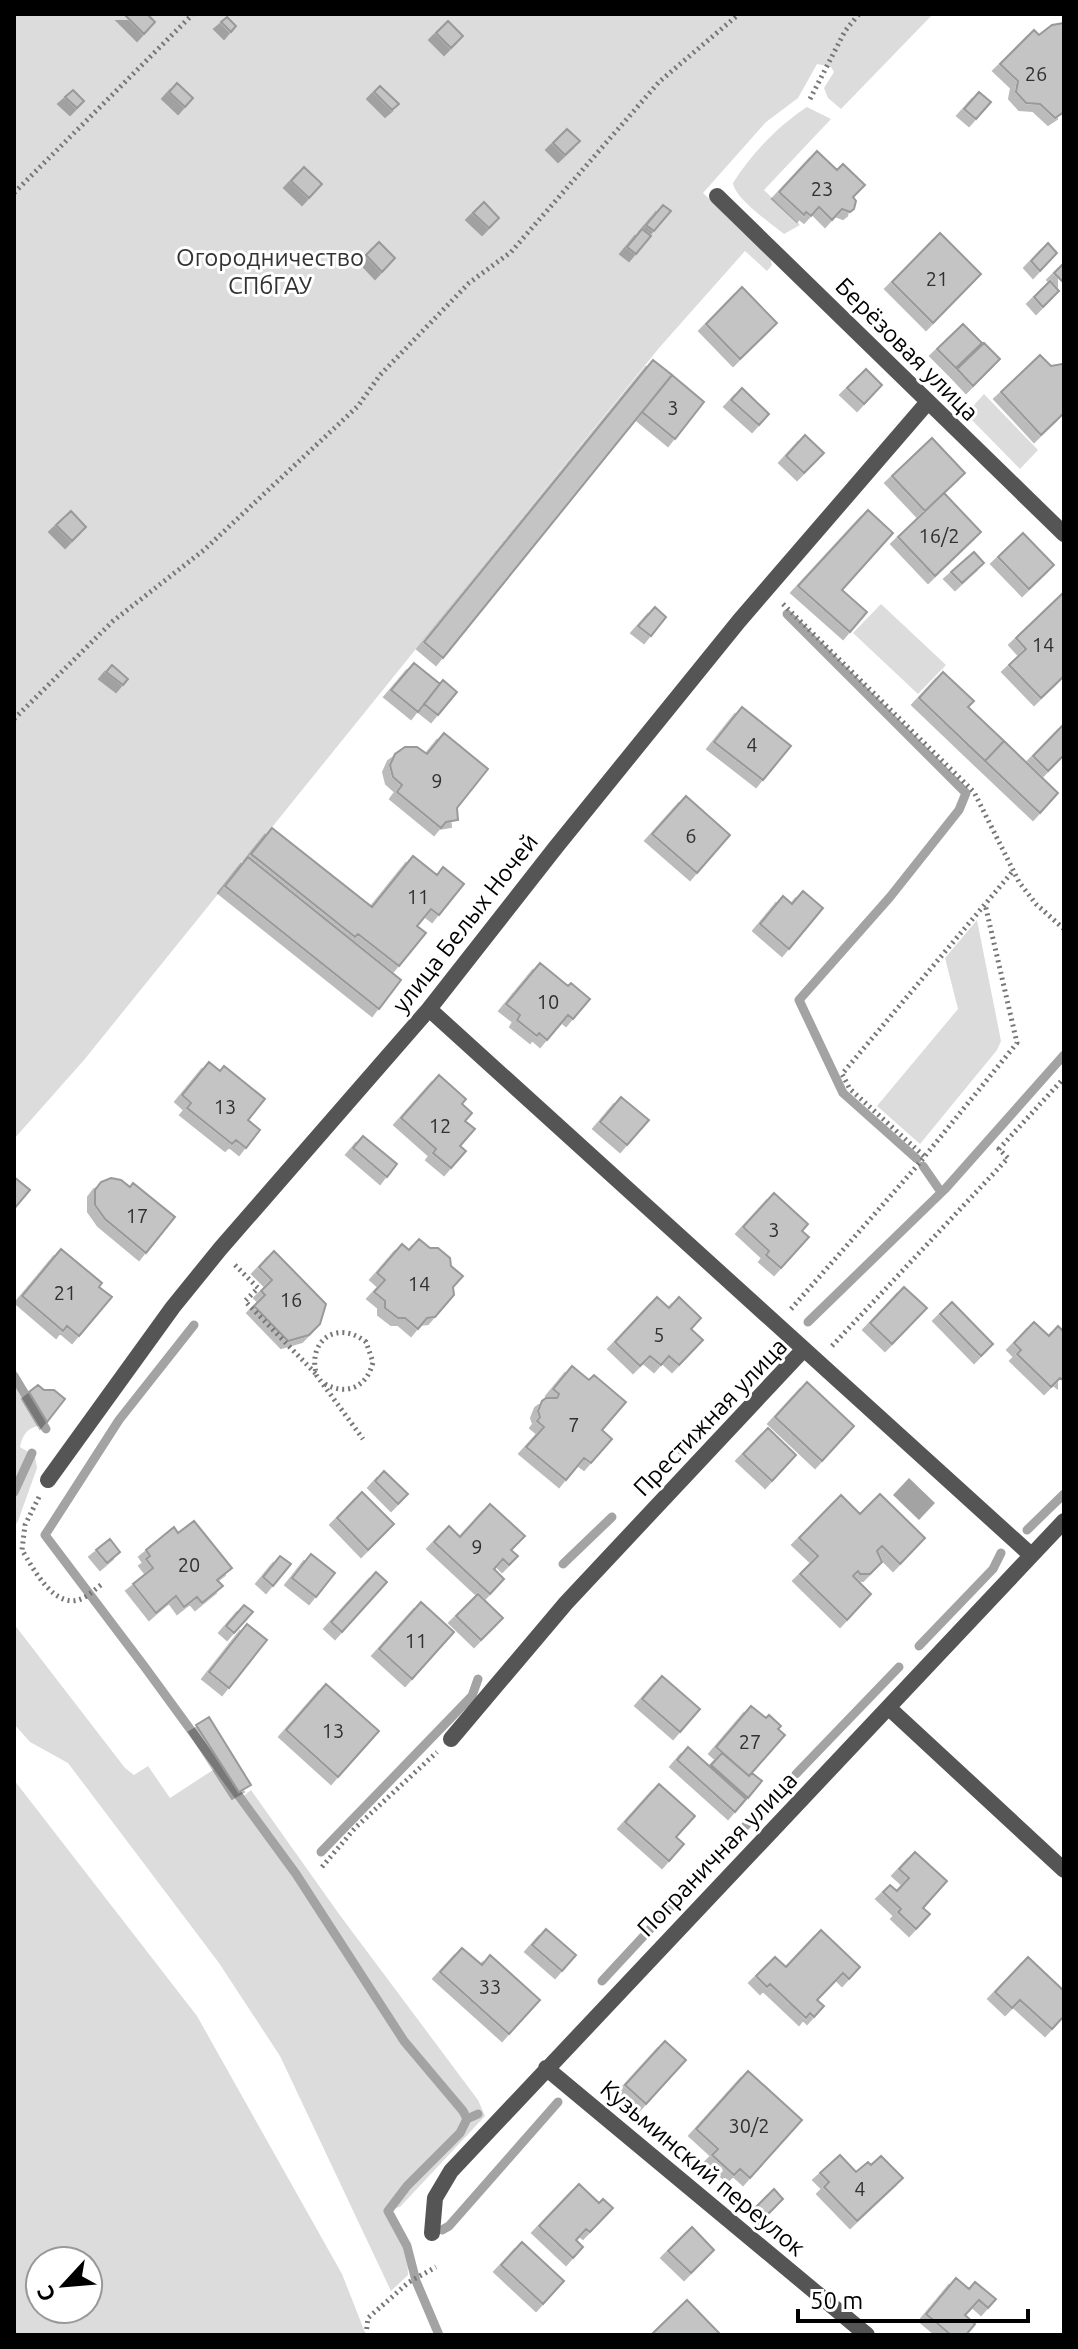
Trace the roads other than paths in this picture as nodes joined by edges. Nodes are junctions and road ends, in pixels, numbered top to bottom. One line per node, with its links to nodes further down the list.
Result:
1 (717, 196): 2 (street, Берёзовая улица)
2 (927, 403): 3 (street, Берёзовая улица); 4 (street, улица Белых Ночей)
3 (1064, 534)
4 (429, 1009): 5 (street); 6 (street, улица Белых Ночей)
5 (804, 1349): 8 (street); 10 (street, Престижная улица)
6 (48, 1480)
7 (1064, 1521): 8 (street, Пограничная улица)
8 (1031, 1555): 9 (street, Пограничная улица)
9 (889, 1708): 11 (street); 12 (street, Пограничная улица)
10 (451, 1739)
11 (1064, 1870)
12 (546, 2068): 13 (street, Пограничная улица); 14 (street, Кузьминский переулок)
13 (432, 2233)
14 (867, 2335)

